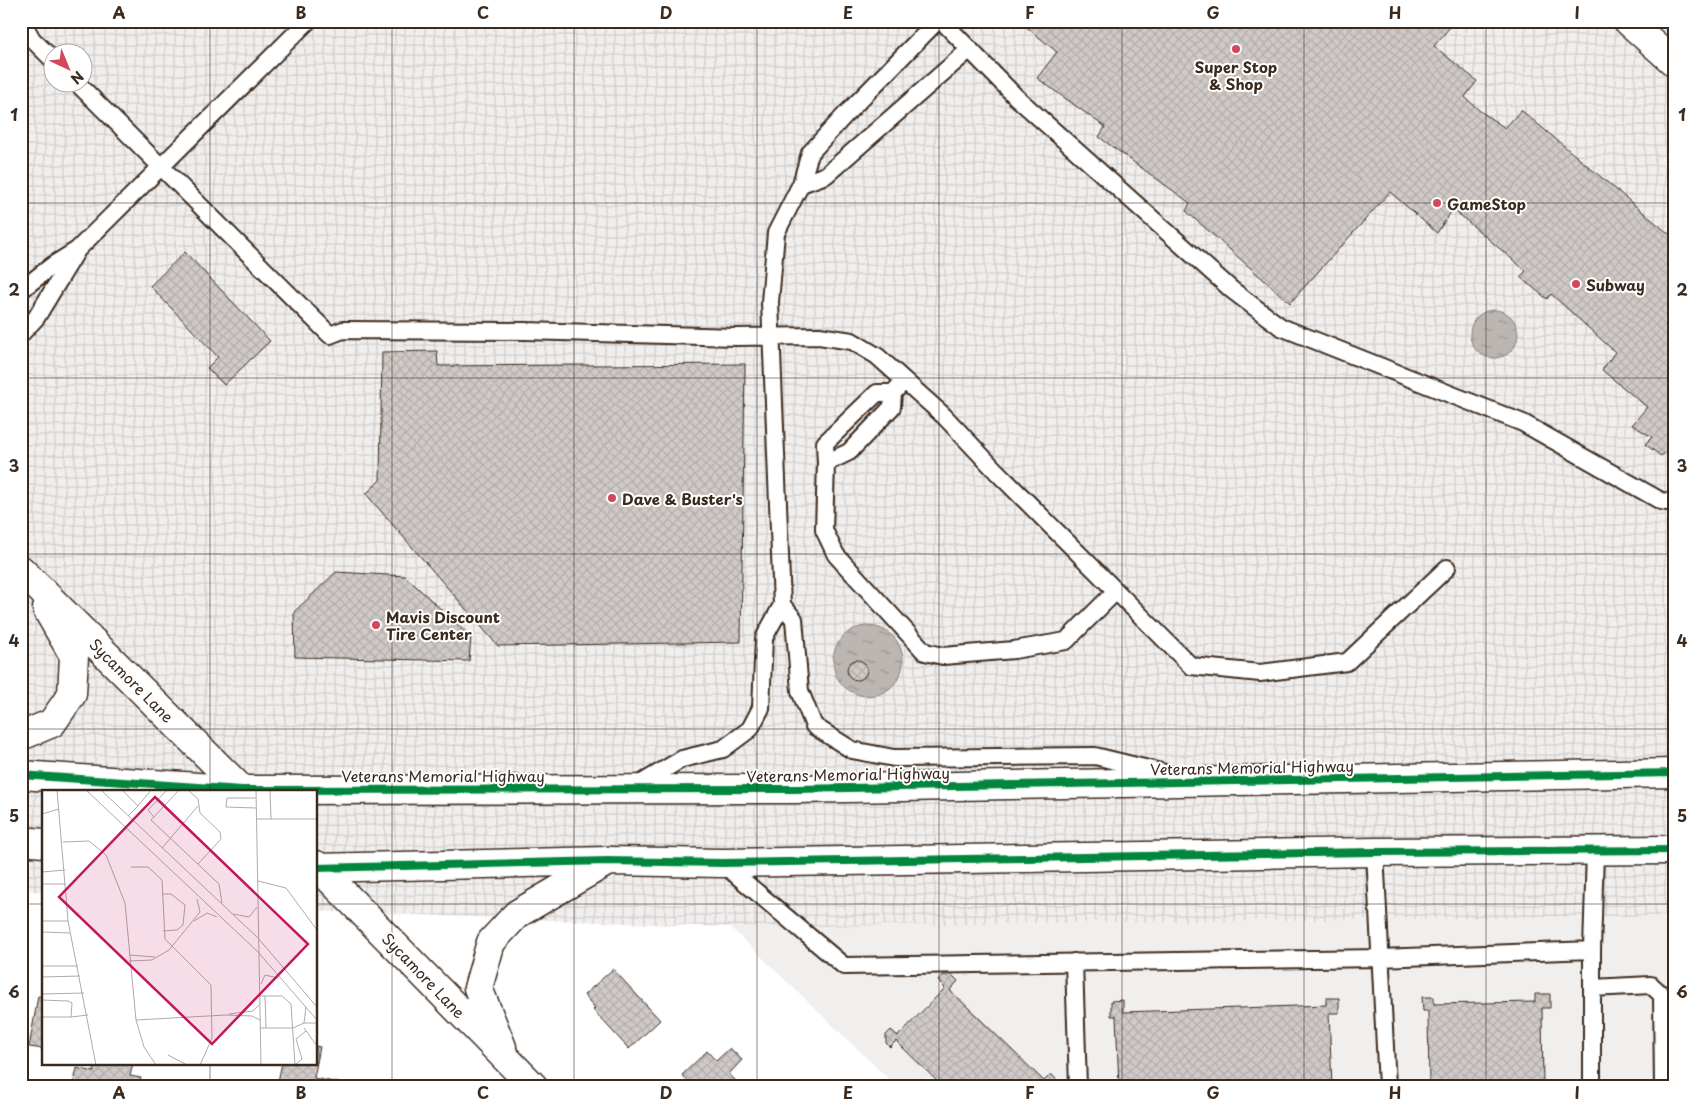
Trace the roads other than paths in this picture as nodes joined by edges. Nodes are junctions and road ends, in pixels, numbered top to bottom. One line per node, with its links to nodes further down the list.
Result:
1 (22, 21): 7 (lane)
2 (308, 21): 10 (lane)
3 (937, 21): 11 (lane)
4 (942, 21): 6 (lane)
5 (1628, 21): 8 (main road)
6 (970, 49): 11 (lane); 19 (lane)
7 (42, 50)
8 (1675, 63)
9 (86, 92): 10 (lane)
10 (160, 168): 12 (lane); 15 (lane)
11 (801, 184): 15 (lane)
12 (77, 250): 13 (lane); 14 (lane)
13 (21, 290)
14 (21, 334)
15 (771, 337): 16 (lane); 23 (lane)
16 (904, 381): 17 (lane); 22 (lane)
17 (893, 394): 18 (lane); 18 (lane)
18 (826, 463): 22 (lane)
19 (1675, 504)
20 (1447, 568): 22 (lane)
21 (26, 574): 24 (main road); 29 (main road, Sycamore Lane)
22 (1116, 591)
23 (782, 605): 27 (lane); 28 (lane)
24 (21, 736)
25 (1675, 773): 27 (main road, Veterans Memorial Highway)
26 (21, 775): 29 (main road, Veterans Memorial Highway)
27 (1200, 782): 28 (main road, Veterans Memorial Highway)
28 (633, 788): 29 (main road, Veterans Memorial Highway)
29 (243, 790)
30 (21, 841): 31 (main road)
31 (42, 843)
32 (1675, 850): 33 (main road)
33 (1595, 851): 34 (main road); 39 (lane)
34 (1374, 852): 36 (main road); 40 (lane)
35 (608, 861): 36 (main road); 37 (main road); 43 (main road)
36 (722, 863): 41 (lane)
37 (318, 867)
38 (318, 868): 43 (main road, Sycamore Lane)
39 (1592, 950): 40 (lane); 42 (lane)
40 (1379, 958): 41 (lane); 46 (lane)
41 (1074, 962): 45 (lane)
42 (1592, 988): 47 (lane); 48 (lane)
43 (508, 1060): 44 (main road, Sycamore Lane)
44 (533, 1086)
45 (1078, 1086)
46 (1387, 1086)
47 (1592, 1086)
48 (1663, 1086)

